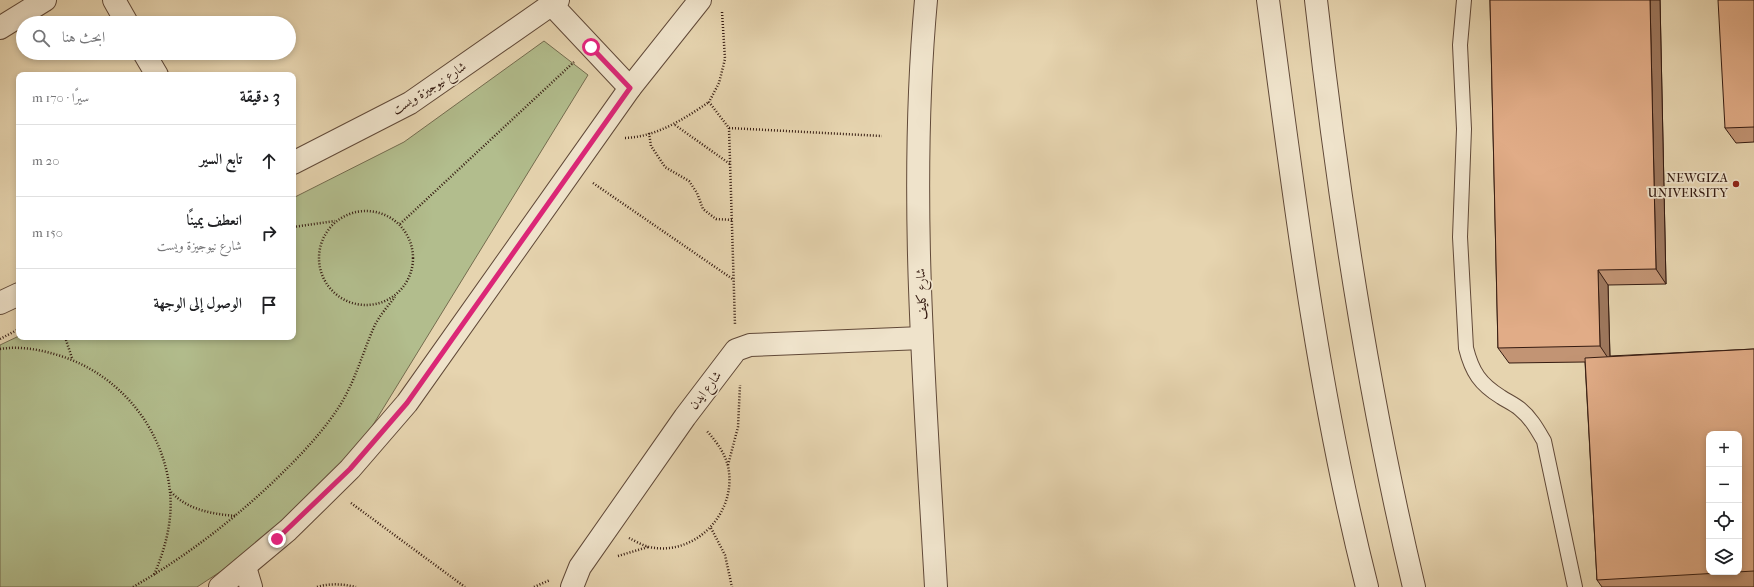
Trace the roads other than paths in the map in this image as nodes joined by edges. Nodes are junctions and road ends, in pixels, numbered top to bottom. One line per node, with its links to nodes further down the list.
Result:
1 (45, 0): 9 (street)
2 (114, 0): 10 (street)
3 (700, 0): 15 (street)
4 (926, 0): 19 (street, شارع كليف)
5 (1268, 0): 24 (street)
6 (1316, 0): 25 (street)
7 (1464, 0): 26 (lane)
8 (555, 2): 15 (street); 16 (street, شارع نيوجيزة ويست)
9 (19, 16)
10 (123, 16)
11 (16, 18): 12 (street)
12 (0, 28)
13 (148, 60): 14 (street)
14 (155, 72)
15 (630, 88): 20 (street)
16 (296, 161)
17 (16, 295): 18 (street)
18 (0, 303)
19 (922, 338): 22 (street, شارع ايدن); 23 (street, شارع كليف)
20 (248, 577): 21 (street)
21 (220, 587)
22 (572, 587)
23 (936, 587)
24 (1367, 587)
25 (1414, 587)
26 (1575, 587)

